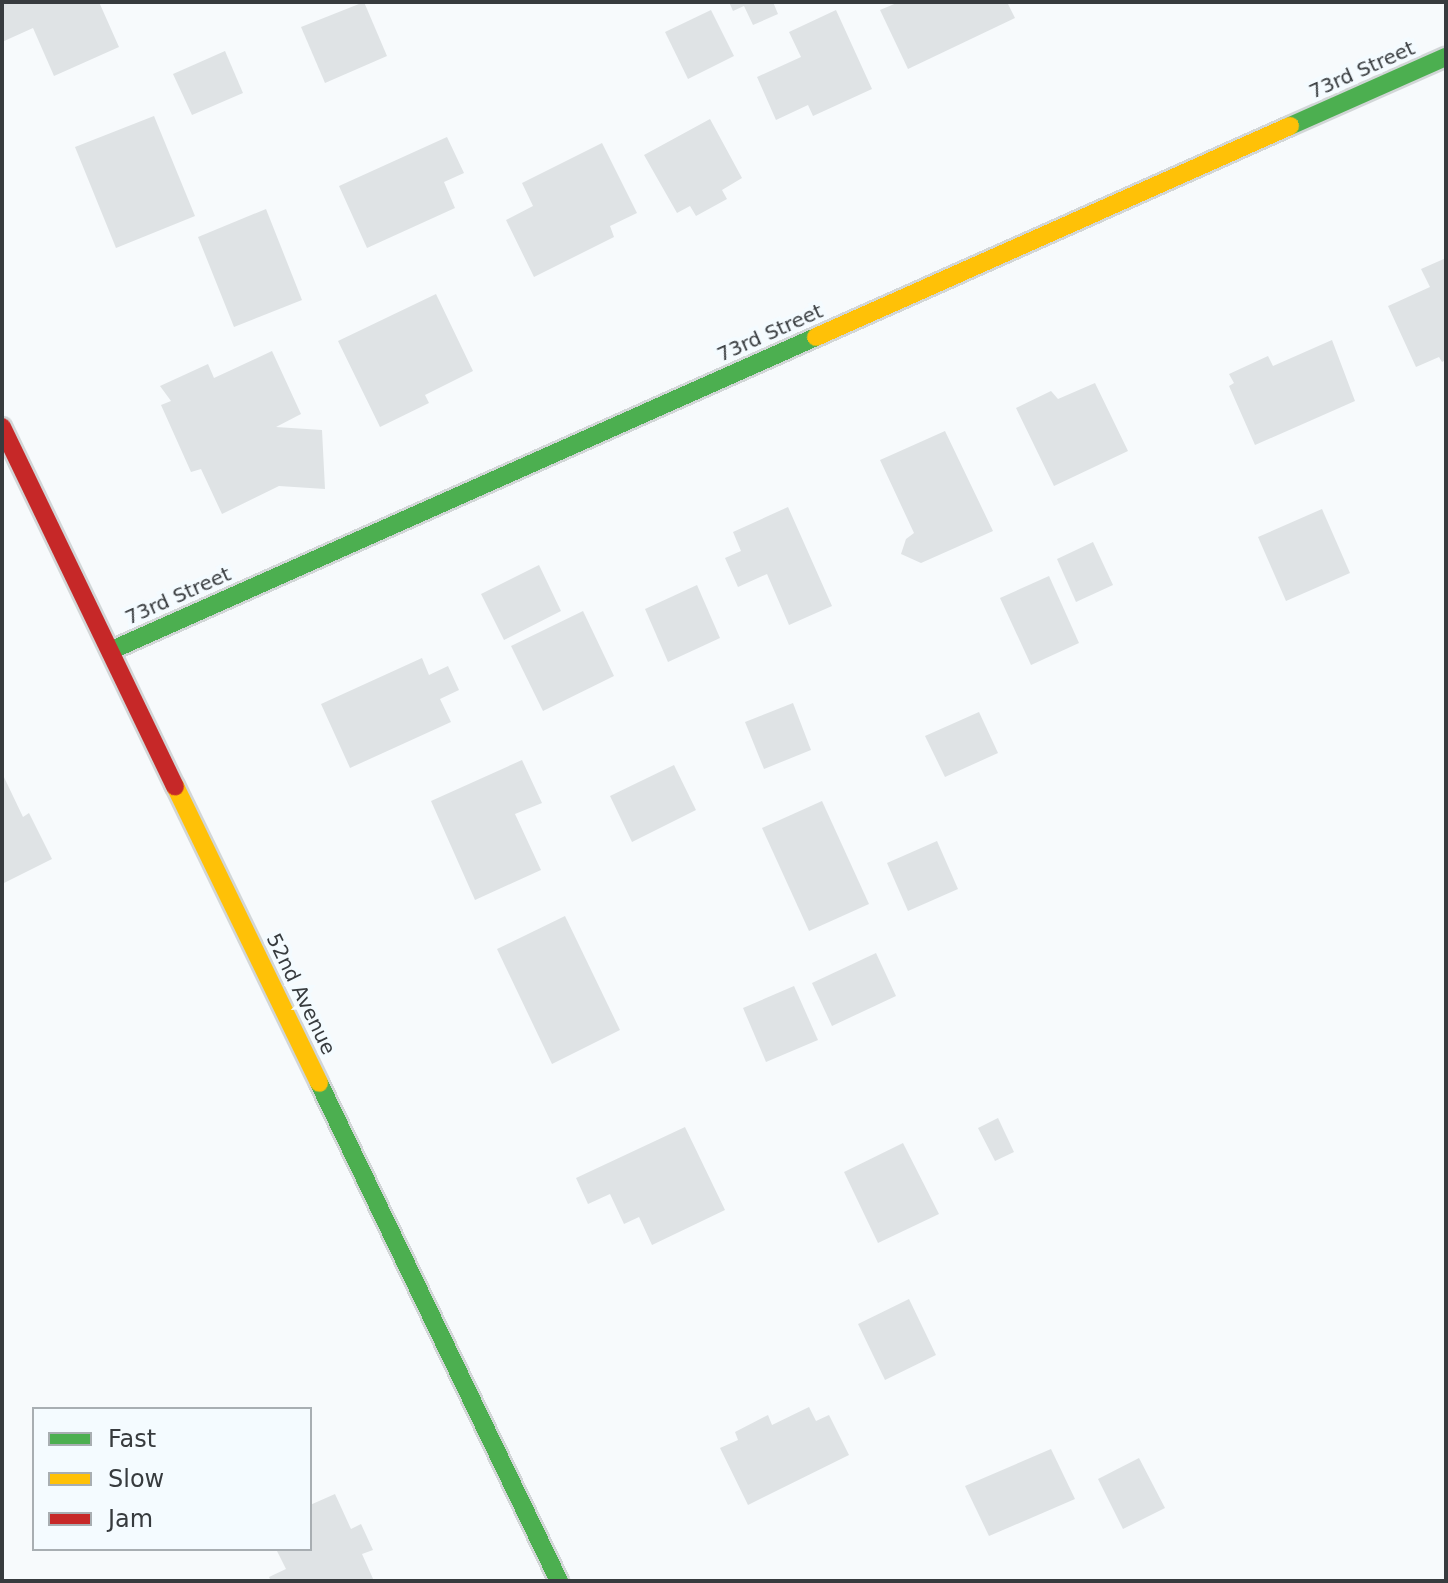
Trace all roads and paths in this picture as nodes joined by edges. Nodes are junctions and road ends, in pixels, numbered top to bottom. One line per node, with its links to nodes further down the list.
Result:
1 (1446, 57): 3 (street, 73rd Street)
2 (2, 427): 3 (street, 52nd Avenue)
3 (112, 650): 4 (street, 52nd Avenue)
4 (559, 1581)

